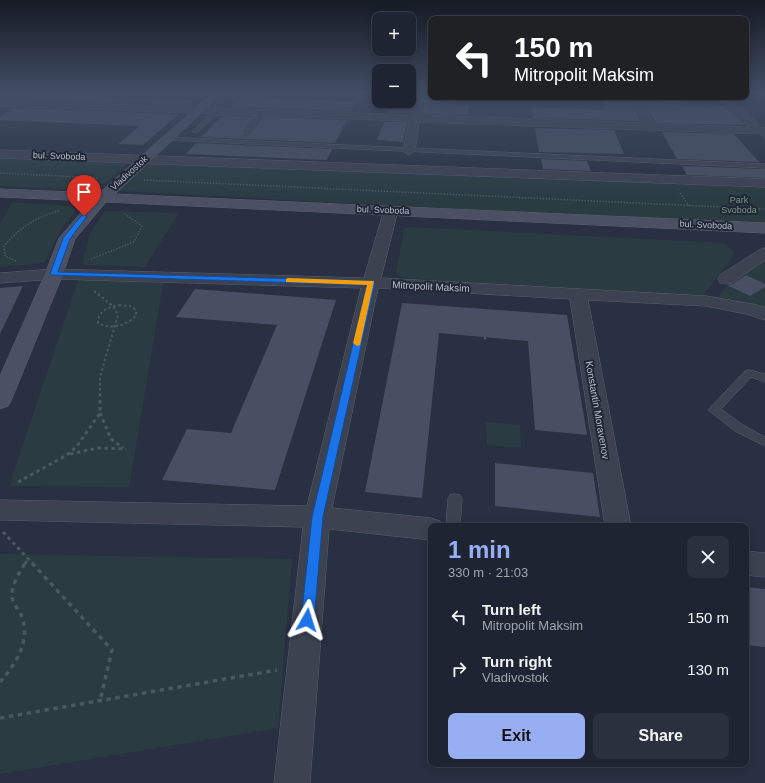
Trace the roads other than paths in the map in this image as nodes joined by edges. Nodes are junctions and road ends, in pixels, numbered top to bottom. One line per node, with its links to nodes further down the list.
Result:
1 (179, 129): 9 (street, Vladivostok)
2 (199, 129): 6 (lane)
3 (250, 129): 7 (lane)
4 (412, 129): 10 (street)
5 (679, 129): 8 (street)
6 (195, 132)
7 (246, 133)
8 (763, 133)
9 (167, 139): 10 (lane); 12 (street, Vladivostok)
10 (409, 151): 13 (lane)
11 (0, 154): 12 (street, bul. Svoboda)
12 (144, 159): 14 (street, bul. Svoboda); 16 (street, Vladivostok)
13 (765, 166)
14 (765, 183)
15 (0, 193): 16 (street, bul. Svoboda)
16 (102, 198): 17 (street, bul. Svoboda); 20 (street, Vladivostok)
17 (390, 204): 18 (street, bul. Svoboda); 23 (street)
18 (765, 228)
19 (765, 253): 22 (street)
20 (54, 274): 21 (street, Mitropolit Maksim); 23 (street, Mitropolit Maksim); 27 (street, Vladivostok)
21 (0, 278)
22 (726, 279)
23 (371, 283): 24 (street, Mitropolit Maksim); 30 (street)
24 (578, 294): 25 (street, Mitropolit Maksim); 33 (street, Konstantin Moravenov)
25 (765, 315)
26 (765, 378): 28 (lane)
27 (0, 401)
28 (765, 442)
29 (455, 499): 32 (lane)
30 (317, 517): 31 (street); 34 (street); 37 (street)
31 (2, 521)
32 (453, 523)
33 (617, 523)
34 (428, 529)
35 (749, 563): 36 (street)
36 (765, 565)
37 (292, 783)

